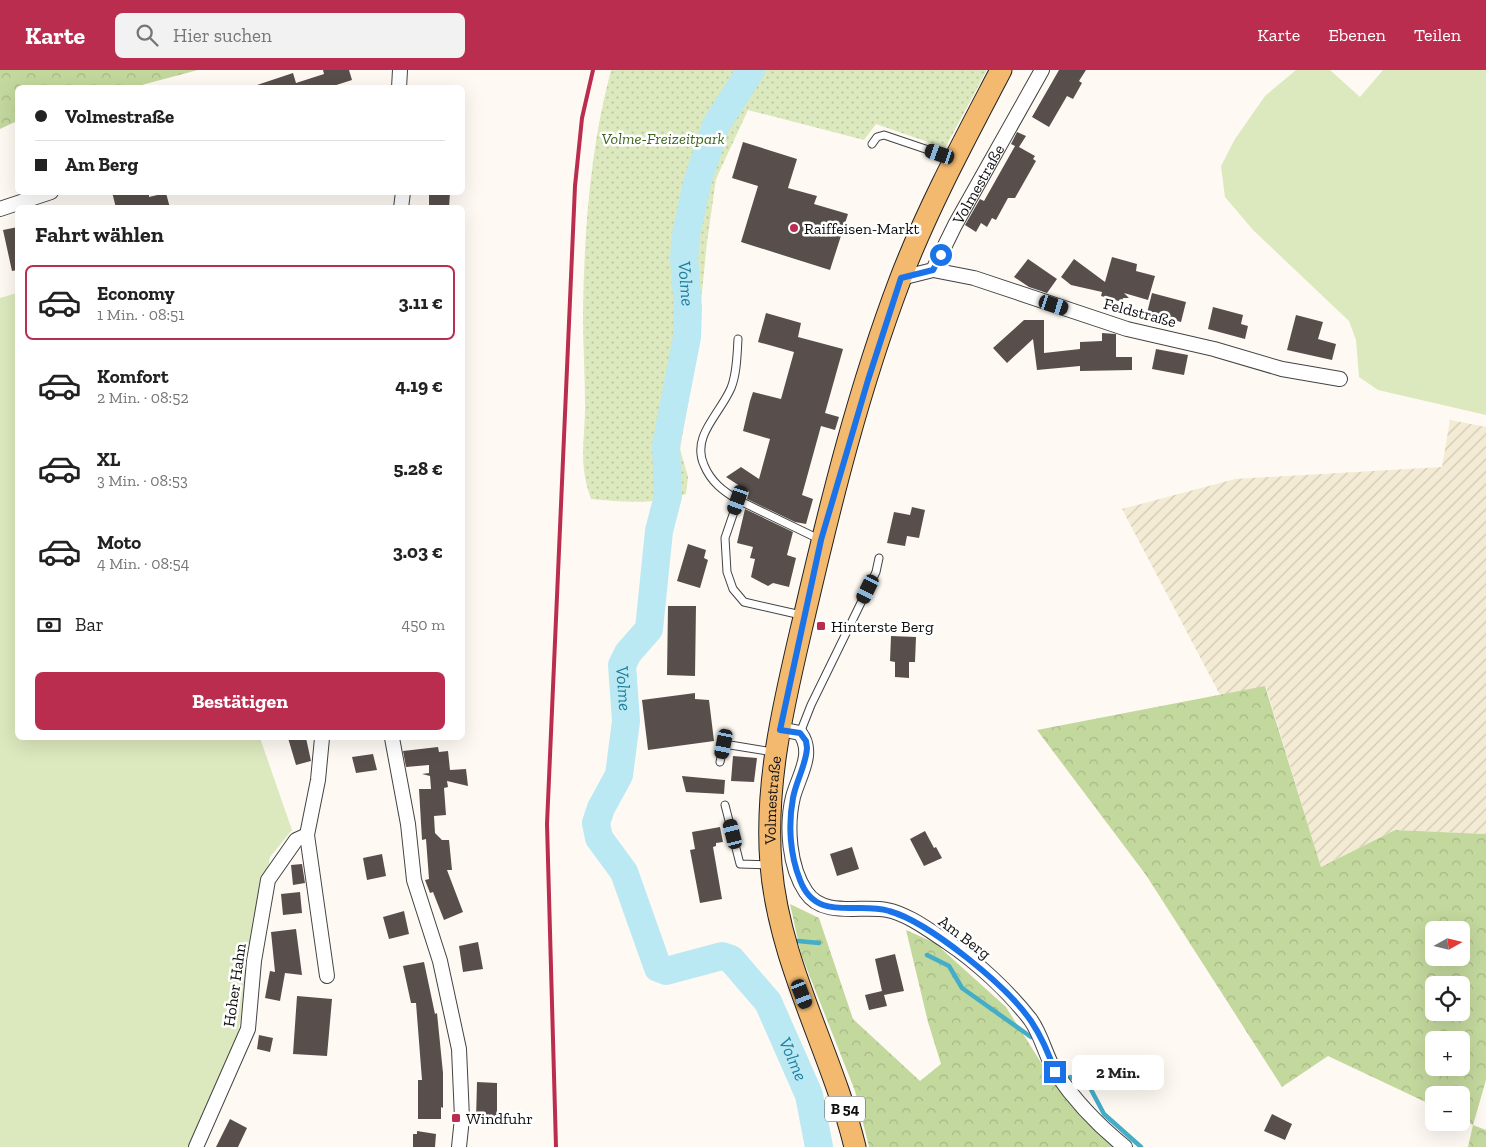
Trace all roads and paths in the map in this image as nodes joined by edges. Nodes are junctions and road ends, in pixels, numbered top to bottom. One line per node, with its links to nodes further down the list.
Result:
1 (400, 70): 4 (street)
2 (1001, 70): 6 (main road, Volmestraße / B 54)
3 (1042, 70): 9 (street, Volmestraße)
4 (399, 85)
5 (872, 144): 6 (lane)
6 (955, 159): 10 (main road, Volmestraße / B 54)
7 (41, 195): 8 (street)
8 (0, 209)
9 (933, 270): 10 (street); 12 (street, Feldstraße)
10 (901, 278): 14 (main road, Volmestraße / B 54)
11 (738, 339): 13 (lane)
12 (1340, 379)
13 (738, 500): 14 (lane); 16 (lane)
14 (821, 540): 16 (main road, Volmestraße / B 54)
15 (879, 558): 18 (lane)
16 (804, 616): 17 (main road, Volmestraße / B 54)
17 (780, 730): 18 (street); 21 (main road, Volmestraße / B 54)
18 (800, 733): 30 (street, Am Berg)
19 (322, 740): 24 (street)
20 (392, 740): 28 (street)
21 (776, 752): 22 (lane); 25 (main road, Volmestraße / B 54)
22 (720, 762)
23 (725, 805): 25 (lane)
24 (307, 835): 26 (street); 27 (street, Hoher Hahn)
25 (771, 865): 29 (main road, Volmestraße / B 54)
26 (327, 976)
27 (196, 1147)
28 (459, 1147)
29 (855, 1147)
30 (1126, 1147)

